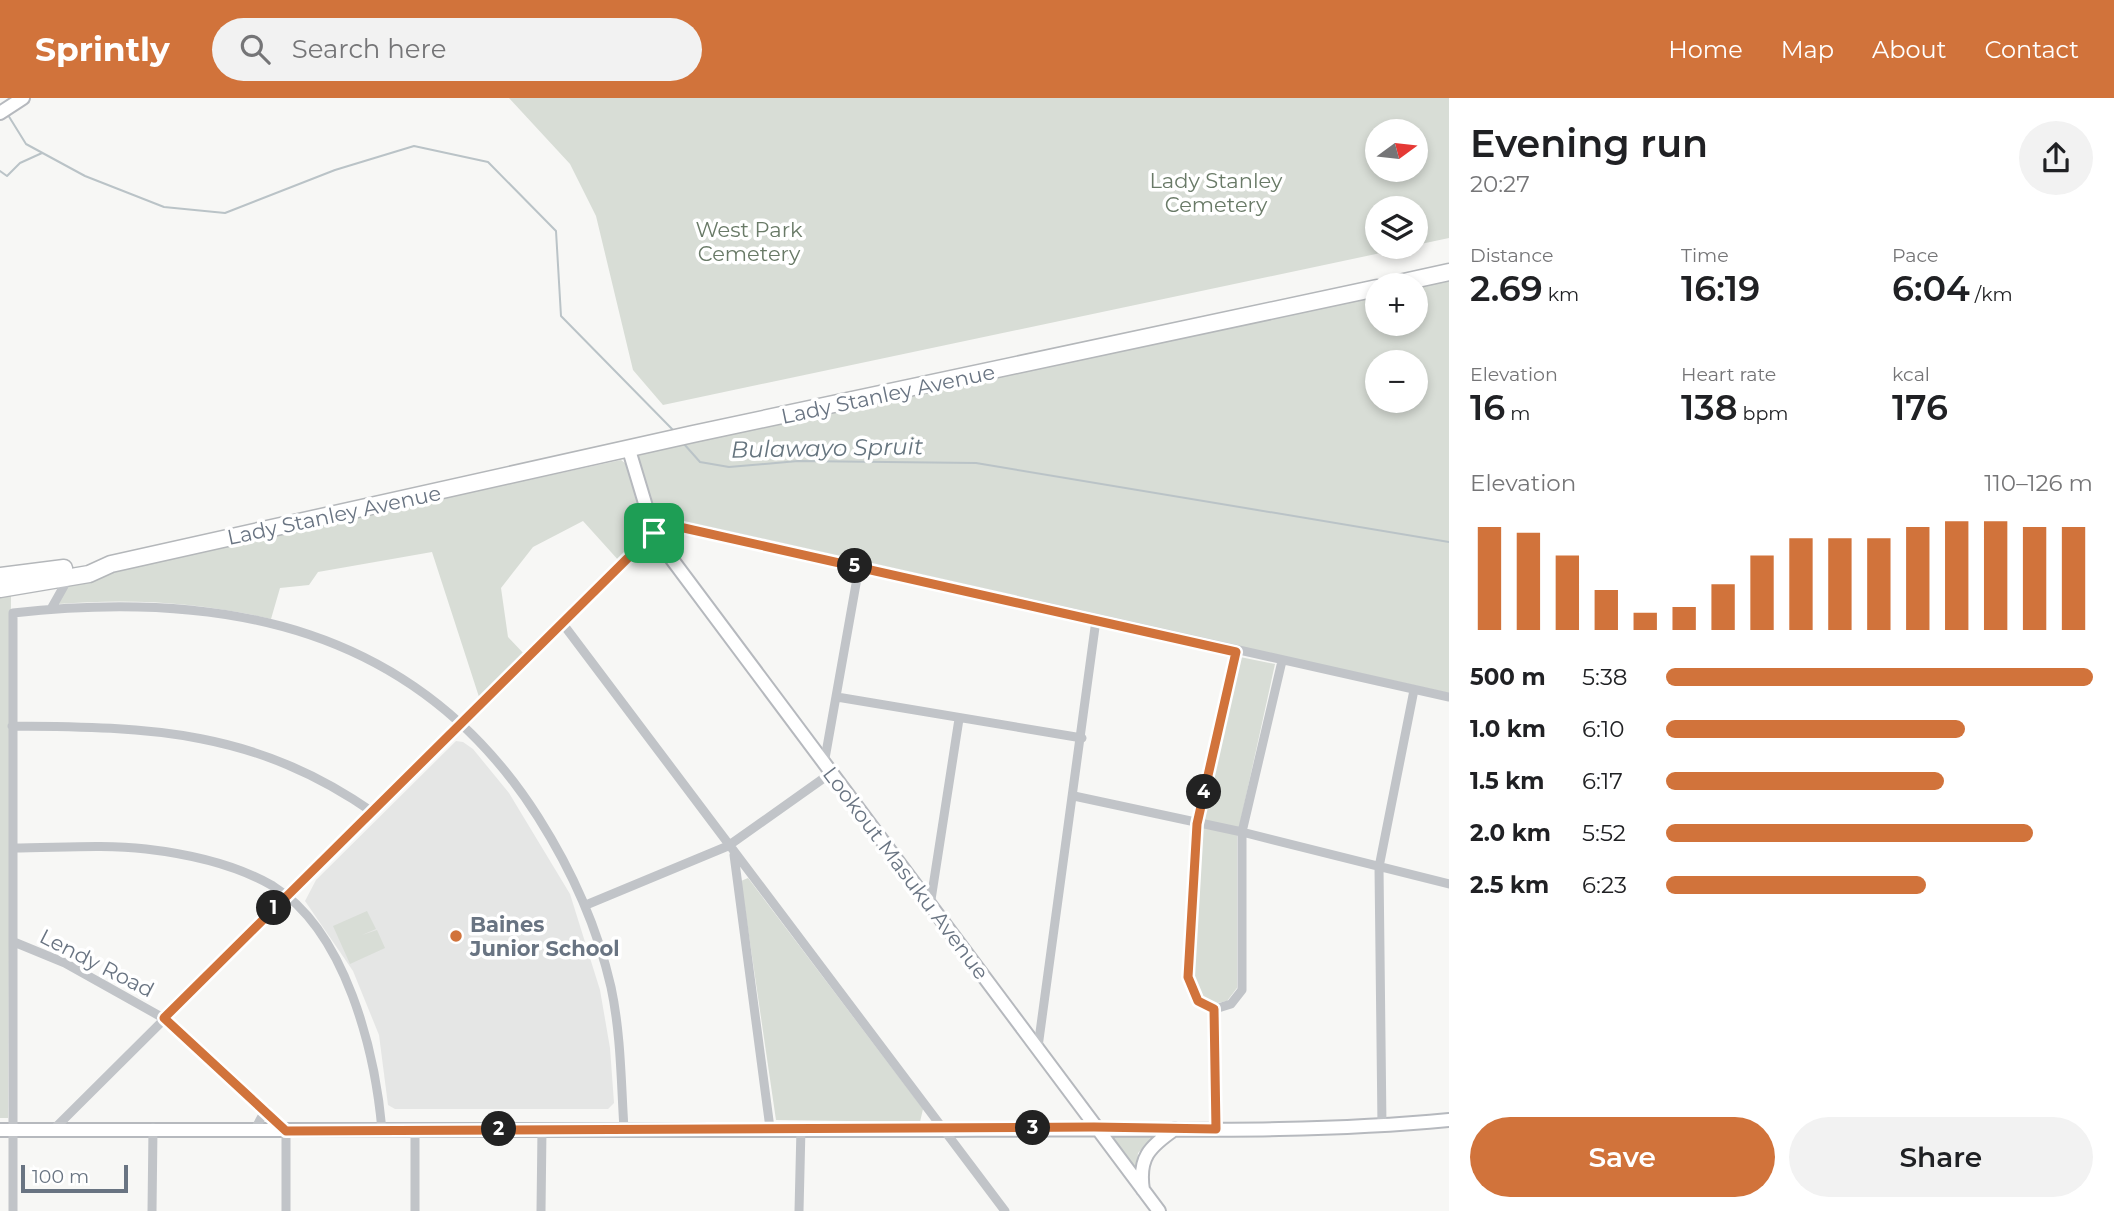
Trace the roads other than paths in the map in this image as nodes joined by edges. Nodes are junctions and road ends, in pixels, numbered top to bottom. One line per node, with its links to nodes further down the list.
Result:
1 (21, 99): 2 (street)
2 (0, 113)
3 (1449, 272): 4 (highway)
4 (1428, 277)
5 (1365, 291): 6 (highway, Lady Stanley Avenue)
6 (629, 450): 7 (street, Lookout Masuku Avenue); 9 (highway, Lady Stanley Avenue)
7 (654, 533): 8 (street); 14 (street); 24 (street, Lookout Masuku Avenue)
8 (859, 567): 13 (street); 18 (street)
9 (63, 574): 10 (highway, Lady Stanley Avenue); 11 (highway, Lady Stanley Avenue); 12 (street)
10 (0, 576)
11 (0, 589)
12 (51, 609): 21 (street); 22 (street)
13 (1096, 620): 15 (street); 23 (street)
14 (563, 624): 21 (street); 30 (street)
15 (1236, 652): 16 (street); 27 (street)
16 (1282, 661): 17 (street); 28 (street)
17 (1414, 691): 19 (street); 31 (street)
18 (837, 697): 20 (street); 24 (street)
19 (1449, 697)
20 (959, 719): 23 (street); 35 (street)
21 (462, 722): 26 (street); 34 (street)
22 (12, 726): 26 (street); 29 (street)
23 (1082, 738): 25 (street)
24 (827, 768): 30 (street); 35 (street, Lookout Masuku Avenue)
25 (1074, 796): 27 (street); 39 (street)
26 (373, 813): 33 (street)
27 (1197, 824): 28 (street); 37 (street)
28 (1242, 832): 31 (street); 37 (street)
29 (13, 848): 33 (street); 36 (street)
30 (731, 849): 34 (street); 45 (street); 56 (street)
31 (1380, 867): 32 (street); 42 (street)
32 (1449, 884)
33 (286, 897): 38 (street); 54 (street)
34 (586, 905): 49 (street)
35 (930, 906): 39 (street, Lookout Masuku Avenue)
36 (14, 942): 38 (street, Lendy Road); 52 (street)
37 (1214, 1009): 51 (street)
38 (164, 1018): 40 (street, Lendy Road); 47 (street)
39 (1038, 1047): 43 (street, Lookout Masuku Avenue)
40 (265, 1109): 53 (street); 57 (street, Lendy Road)
41 (1449, 1120): 42 (street)
42 (1381, 1126): 51 (street)
43 (1094, 1127): 50 (street); 56 (street); 58 (street, Lookout Masuku Avenue)
44 (153, 1128): 47 (street); 53 (street); 60 (street)
45 (770, 1128): 46 (street); 49 (street)
46 (802, 1128): 56 (street); 64 (street)
47 (54, 1129): 52 (street)
48 (542, 1129): 49 (street); 55 (street); 63 (street)
49 (624, 1129)
50 (1176, 1129): 51 (street); 58 (street)
51 (1216, 1129)
52 (6, 1130): 59 (street)
53 (254, 1130): 57 (street)
54 (382, 1130): 55 (street); 57 (street)
55 (415, 1130): 62 (street)
56 (945, 1130): 65 (street)
57 (286, 1131): 61 (street)
58 (1143, 1191): 66 (street, Lookout Masuku Avenue)
59 (13, 1211)
60 (152, 1211)
61 (286, 1211)
62 (415, 1211)
63 (541, 1211)
64 (799, 1211)
65 (1005, 1211)
66 (1159, 1211)

